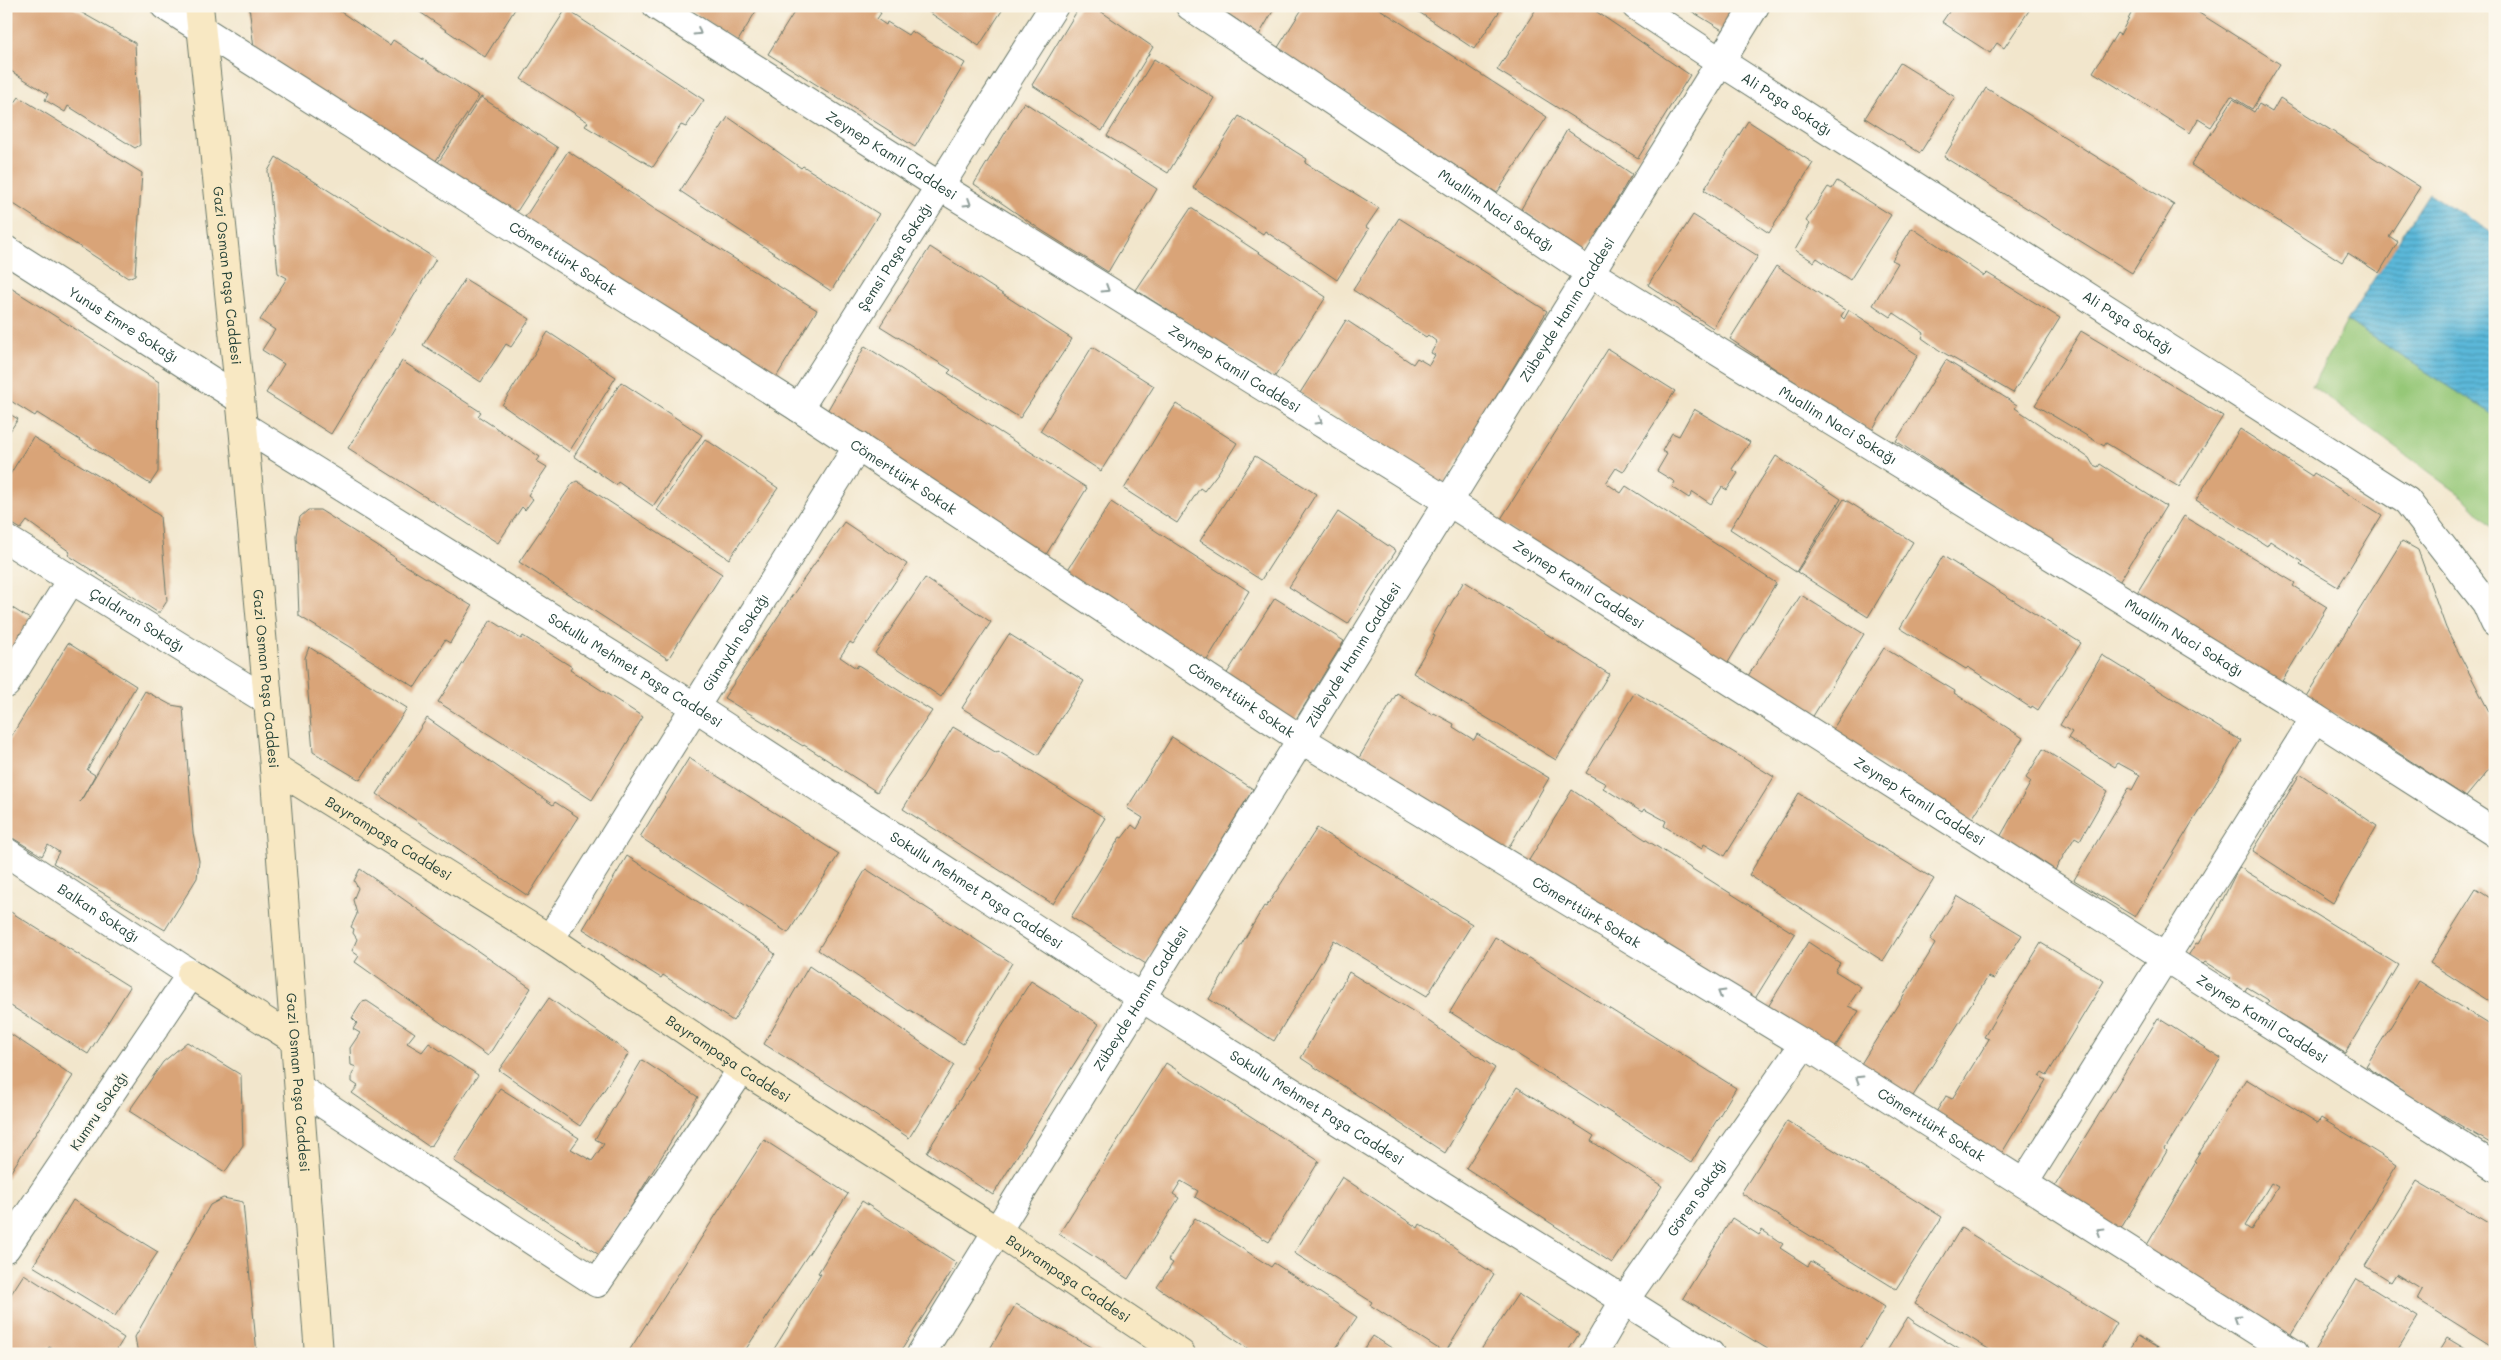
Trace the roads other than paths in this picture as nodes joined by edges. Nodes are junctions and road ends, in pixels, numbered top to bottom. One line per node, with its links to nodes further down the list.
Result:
1 (165, 6): 7 (street, Cömerttürk Sokak)
2 (657, 6): 9 (street, Zeynep Kamil Caddesi, one-way to 9)
3 (1054, 6): 9 (street, Şemsi Paşa Sokağı)
4 (1190, 6): 11 (street, Muallim Naci Sokağı)
5 (1636, 6): 8 (street, Ali Paşa Sokağı)
6 (1756, 6): 8 (street, Zübeyde Hanım Caddesi)
7 (201, 18): 12 (street, Cömerttürk Sokak); 13 (street, Gazi Osman Paşa Caddesi)
8 (1721, 62): 11 (street, Zübeyde Hanım Caddesi); 18 (street, Ali Paşa Sokağı)
9 (941, 186): 12 (street, Şemsi Paşa Sokağı); 15 (street, Zeynep Kamil Caddesi, one-way to 15)
10 (6, 250): 13 (street, Yunus Emre Sokağı)
11 (1590, 273): 15 (street, Zübeyde Hanım Caddesi); 22 (street, Muallim Naci Sokağı)
12 (799, 408): 14 (street, Cömerttürk Sokak)
13 (241, 413): 20 (street, Gazi Osman Paşa Caddesi); 21 (street, Sokullu Mehmet Paşa Caddesi)
14 (858, 446): 21 (street, Günaydın Sokağı); 23 (street, Cömerttürk Sokak)
15 (1449, 502): 23 (street, Zübeyde Hanım Caddesi); 28 (street, Zeynep Kamil Caddesi)
16 (6, 539): 17 (street, Çaldıran Sokağı)
17 (71, 580): 19 (street); 20 (street, Çaldıran Sokağı)
18 (2495, 624)
19 (6, 684)
20 (268, 702): 24 (street, Gazi Osman Paşa Caddesi)
21 (695, 707): 27 (street, Günaydın Sokağı); 30 (street, Sokullu Mehmet Paşa Caddesi)
22 (2315, 718): 25 (street, Muallim Naci Sokağı); 28 (street)
23 (1302, 740): 30 (street, Zübeyde Hanım Caddesi); 32 (street, Cömerttürk Sokak, one-way to 23)
24 (274, 768): 27 (street, Bayrampaşa Caddesi); 31 (street, Gazi Osman Paşa Caddesi)
25 (2495, 833)
26 (6, 852): 29 (street, Balkan Sokağı)
27 (550, 939): 33 (street, Bayrampaşa Caddesi)
28 (2164, 957): 35 (street, Zeynep Kamil Caddesi); 36 (street)
29 (192, 974): 31 (street); 38 (street, Kumru Sokağı)
30 (1142, 998): 37 (street, Zübeyde Hanım Caddesi); 39 (street, Sokullu Mehmet Paşa Caddesi)
31 (295, 1040): 34 (street, Gazi Osman Paşa Caddesi)
32 (1804, 1044): 36 (street, Cömerttürk Sokak, one-way to 32); 39 (street, Gören Sokağı)
33 (742, 1070): 34 (street); 37 (street, Bayrampaşa Caddesi)
34 (299, 1088): 41 (street, Gazi Osman Paşa Caddesi)
35 (2495, 1167)
36 (2024, 1183): 40 (street, Cömerttürk Sokak, one-way to 36)
37 (997, 1231): 42 (street, Zübeyde Hanım Caddesi); 43 (street, Bayrampaşa Caddesi)
38 (6, 1248)
39 (1624, 1301): 44 (street, Gören Sokağı); 45 (street, Sokullu Mehmet Paşa Caddesi)
40 (2278, 1350)
41 (319, 1354)
42 (921, 1354)
43 (1180, 1354)
44 (1593, 1354)
45 (1710, 1354)

